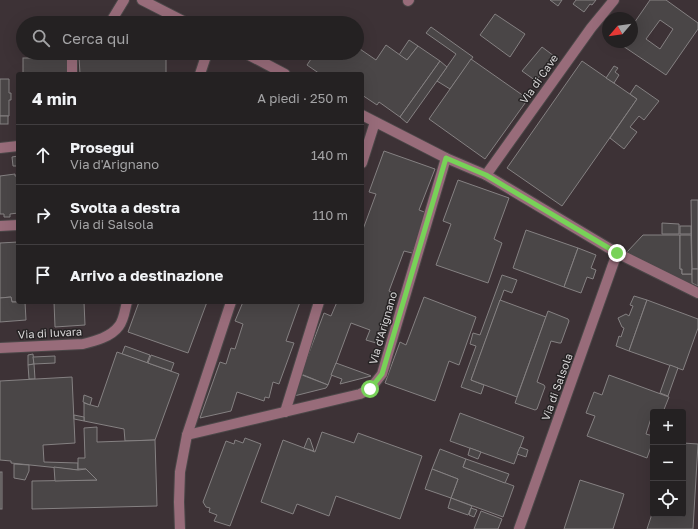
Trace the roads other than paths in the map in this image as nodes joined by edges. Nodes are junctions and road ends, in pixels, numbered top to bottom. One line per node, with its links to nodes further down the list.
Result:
1 (124, 0): 4 (street)
2 (142, 0): 5 (street)
3 (614, 0): 18 (street, Via di Cave)
4 (114, 16)
5 (173, 16)
6 (72, 60): 9 (street)
7 (205, 60): 10 (street)
8 (258, 60): 11 (street)
9 (72, 72)
10 (201, 72)
11 (281, 72)
12 (364, 116): 13 (street)
13 (375, 122): 16 (street); 17 (street)
14 (16, 146): 15 (street)
15 (0, 148)
16 (364, 157)
17 (446, 158): 18 (street); 27 (street, Via d'Arignano)
18 (486, 175): 21 (street)
19 (16, 225): 20 (street)
20 (0, 226)
21 (617, 253): 22 (street); 30 (street, Via di Salsola)
22 (698, 293)
23 (126, 304): 26 (street, Via di Iuvara)
24 (230, 304): 28 (street)
25 (318, 304): 27 (street)
26 (0, 348)
27 (285, 412): 28 (street, Via d'Arignano)
28 (187, 435): 29 (street)
29 (180, 529)
30 (519, 529)

